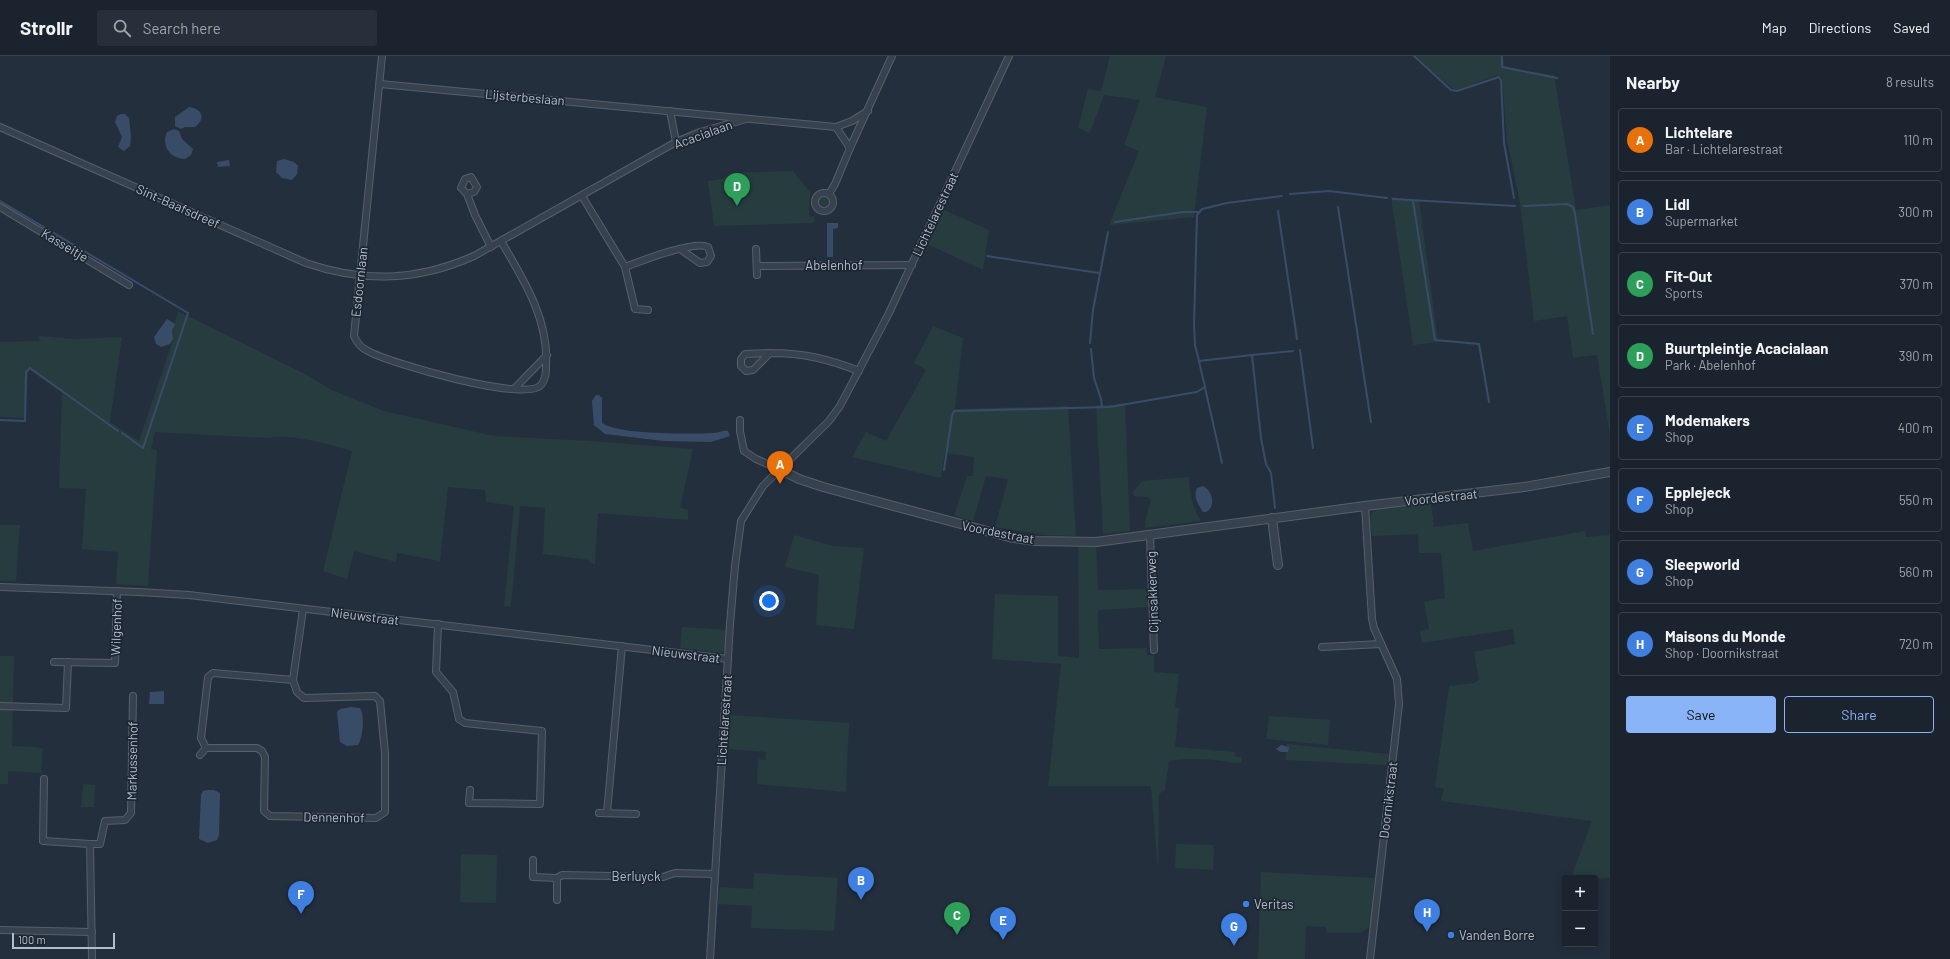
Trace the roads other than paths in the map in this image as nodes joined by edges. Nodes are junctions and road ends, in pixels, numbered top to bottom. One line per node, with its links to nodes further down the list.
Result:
1 (382, 56): 4 (street, Esdoornlaan)
2 (892, 56): 6 (street)
3 (1009, 56): 20 (street, Lichtelarestraat)
4 (380, 84): 5 (street, Lijsterbeslaan); 24 (street, Esdoornlaan)
5 (670, 111): 7 (street, Lijsterbeslaan); 10 (street)
6 (868, 111): 9 (street, Acacialaan); 11 (street)
7 (746, 119): 9 (street, Acacialaan); 10 (street, Acacialaan)
8 (0, 127): 24 (street, Sint-Baafsdreef)
9 (836, 127): 11 (street)
10 (676, 142): 14 (street, Acacialaan)
11 (850, 148): 13 (street)
12 (467, 194): 17 (street)
13 (829, 194)
14 (582, 196): 16 (street, Acacialaan); 22 (street)
15 (0, 206): 25 (street, Kasseitje)
16 (501, 241): 17 (street, Acacialaan); 28 (street, Esdoornlaan)
17 (491, 247): 24 (street, Acacialaan)
18 (680, 249): 18 (street); 22 (street)
19 (756, 249): 21 (street)
20 (912, 265): 21 (street, Abelenhof); 29 (street, Lichtelarestraat)
21 (757, 266): 23 (street)
22 (625, 267): 26 (street)
23 (757, 275)
24 (360, 276): 30 (street, Esdoornlaan)
25 (129, 285)
26 (648, 310)
27 (770, 353): 27 (street); 29 (street)
28 (547, 355): 30 (street); 30 (street, Esdoornlaan)
29 (859, 371): 32 (street, Lichtelarestraat)
30 (514, 389)
31 (740, 420): 32 (street)
32 (778, 469): 36 (street, Voordestraat); 46 (street, Lichtelarestraat)
33 (1610, 472): 34 (street, Voordestraat)
34 (1365, 506): 35 (street, Voordestraat); 42 (street, Doornikstraat)
35 (1272, 518): 36 (street, Voordestraat); 37 (street)
36 (1150, 535): 45 (street, Cijnsakkerweg)
37 (1278, 565)
38 (0, 587): 39 (street, Nieuwstraat)
39 (117, 591): 40 (street, Nieuwstraat); 48 (street, Wilgenhof)
40 (304, 609): 41 (street, Nieuwstraat); 49 (street)
41 (438, 624): 43 (street, Nieuwstraat); 55 (street)
42 (1381, 644): 44 (street); 68 (street, Doornikstraat)
43 (622, 646): 46 (street, Nieuwstraat); 57 (street)
44 (1322, 647)
45 (1154, 650)
46 (728, 659): 61 (street, Lichtelarestraat)
47 (54, 662): 48 (street, Wilgenhof)
48 (68, 662): 51 (street)
49 (293, 680): 52 (street); 52 (street, Dennenhof)
50 (134, 696): 59 (street, Markussenhof)
51 (0, 706)
52 (206, 748): 53 (street)
53 (200, 755)
54 (44, 779): 59 (street)
55 (470, 790)
56 (599, 813): 57 (street)
57 (607, 813): 58 (street)
58 (636, 814)
59 (90, 844): 65 (street)
60 (533, 860): 62 (street, Berluyck)
61 (714, 874): 62 (street, Berluyck); 67 (street, Lichtelarestraat)
62 (557, 878): 63 (street)
63 (557, 900)
64 (0, 930): 65 (street)
65 (92, 932): 66 (street)
66 (92, 959)
67 (710, 959)
68 (1370, 959)

